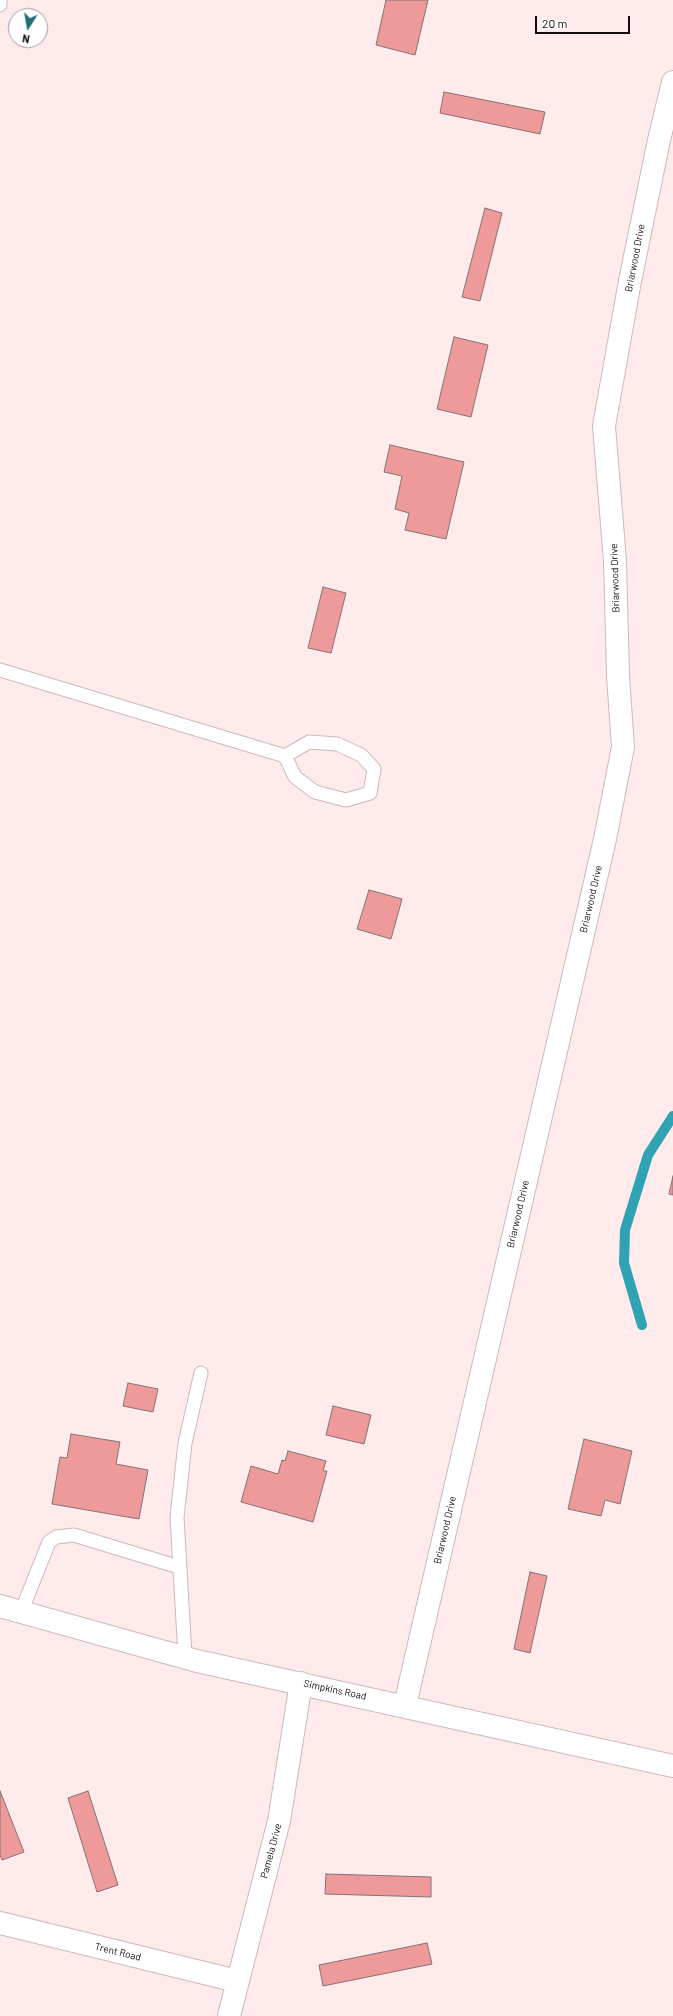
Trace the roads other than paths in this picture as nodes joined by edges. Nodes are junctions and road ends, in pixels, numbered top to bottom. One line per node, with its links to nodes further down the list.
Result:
1 (0, 0): 2 (lane)
2 (0, 5)
3 (673, 82): 12 (street, Briarwood Drive)
4 (0, 670): 5 (lane)
5 (285, 756): 5 (lane)
6 (201, 1372): 7 (lane)
7 (179, 1566): 9 (lane); 10 (lane)
8 (0, 1606): 9 (street, Simpkins Road)
9 (21, 1612): 10 (street, Simpkins Road)
10 (185, 1657): 11 (street, Simpkins Road)
11 (301, 1683): 12 (street, Simpkins Road); 15 (street, Pamela Drive)
12 (405, 1705): 13 (street, Simpkins Road)
13 (673, 1766)
14 (0, 1923): 15 (street, Trent Road)
15 (237, 1981): 16 (street, Pamela Drive)
16 (229, 2016)

